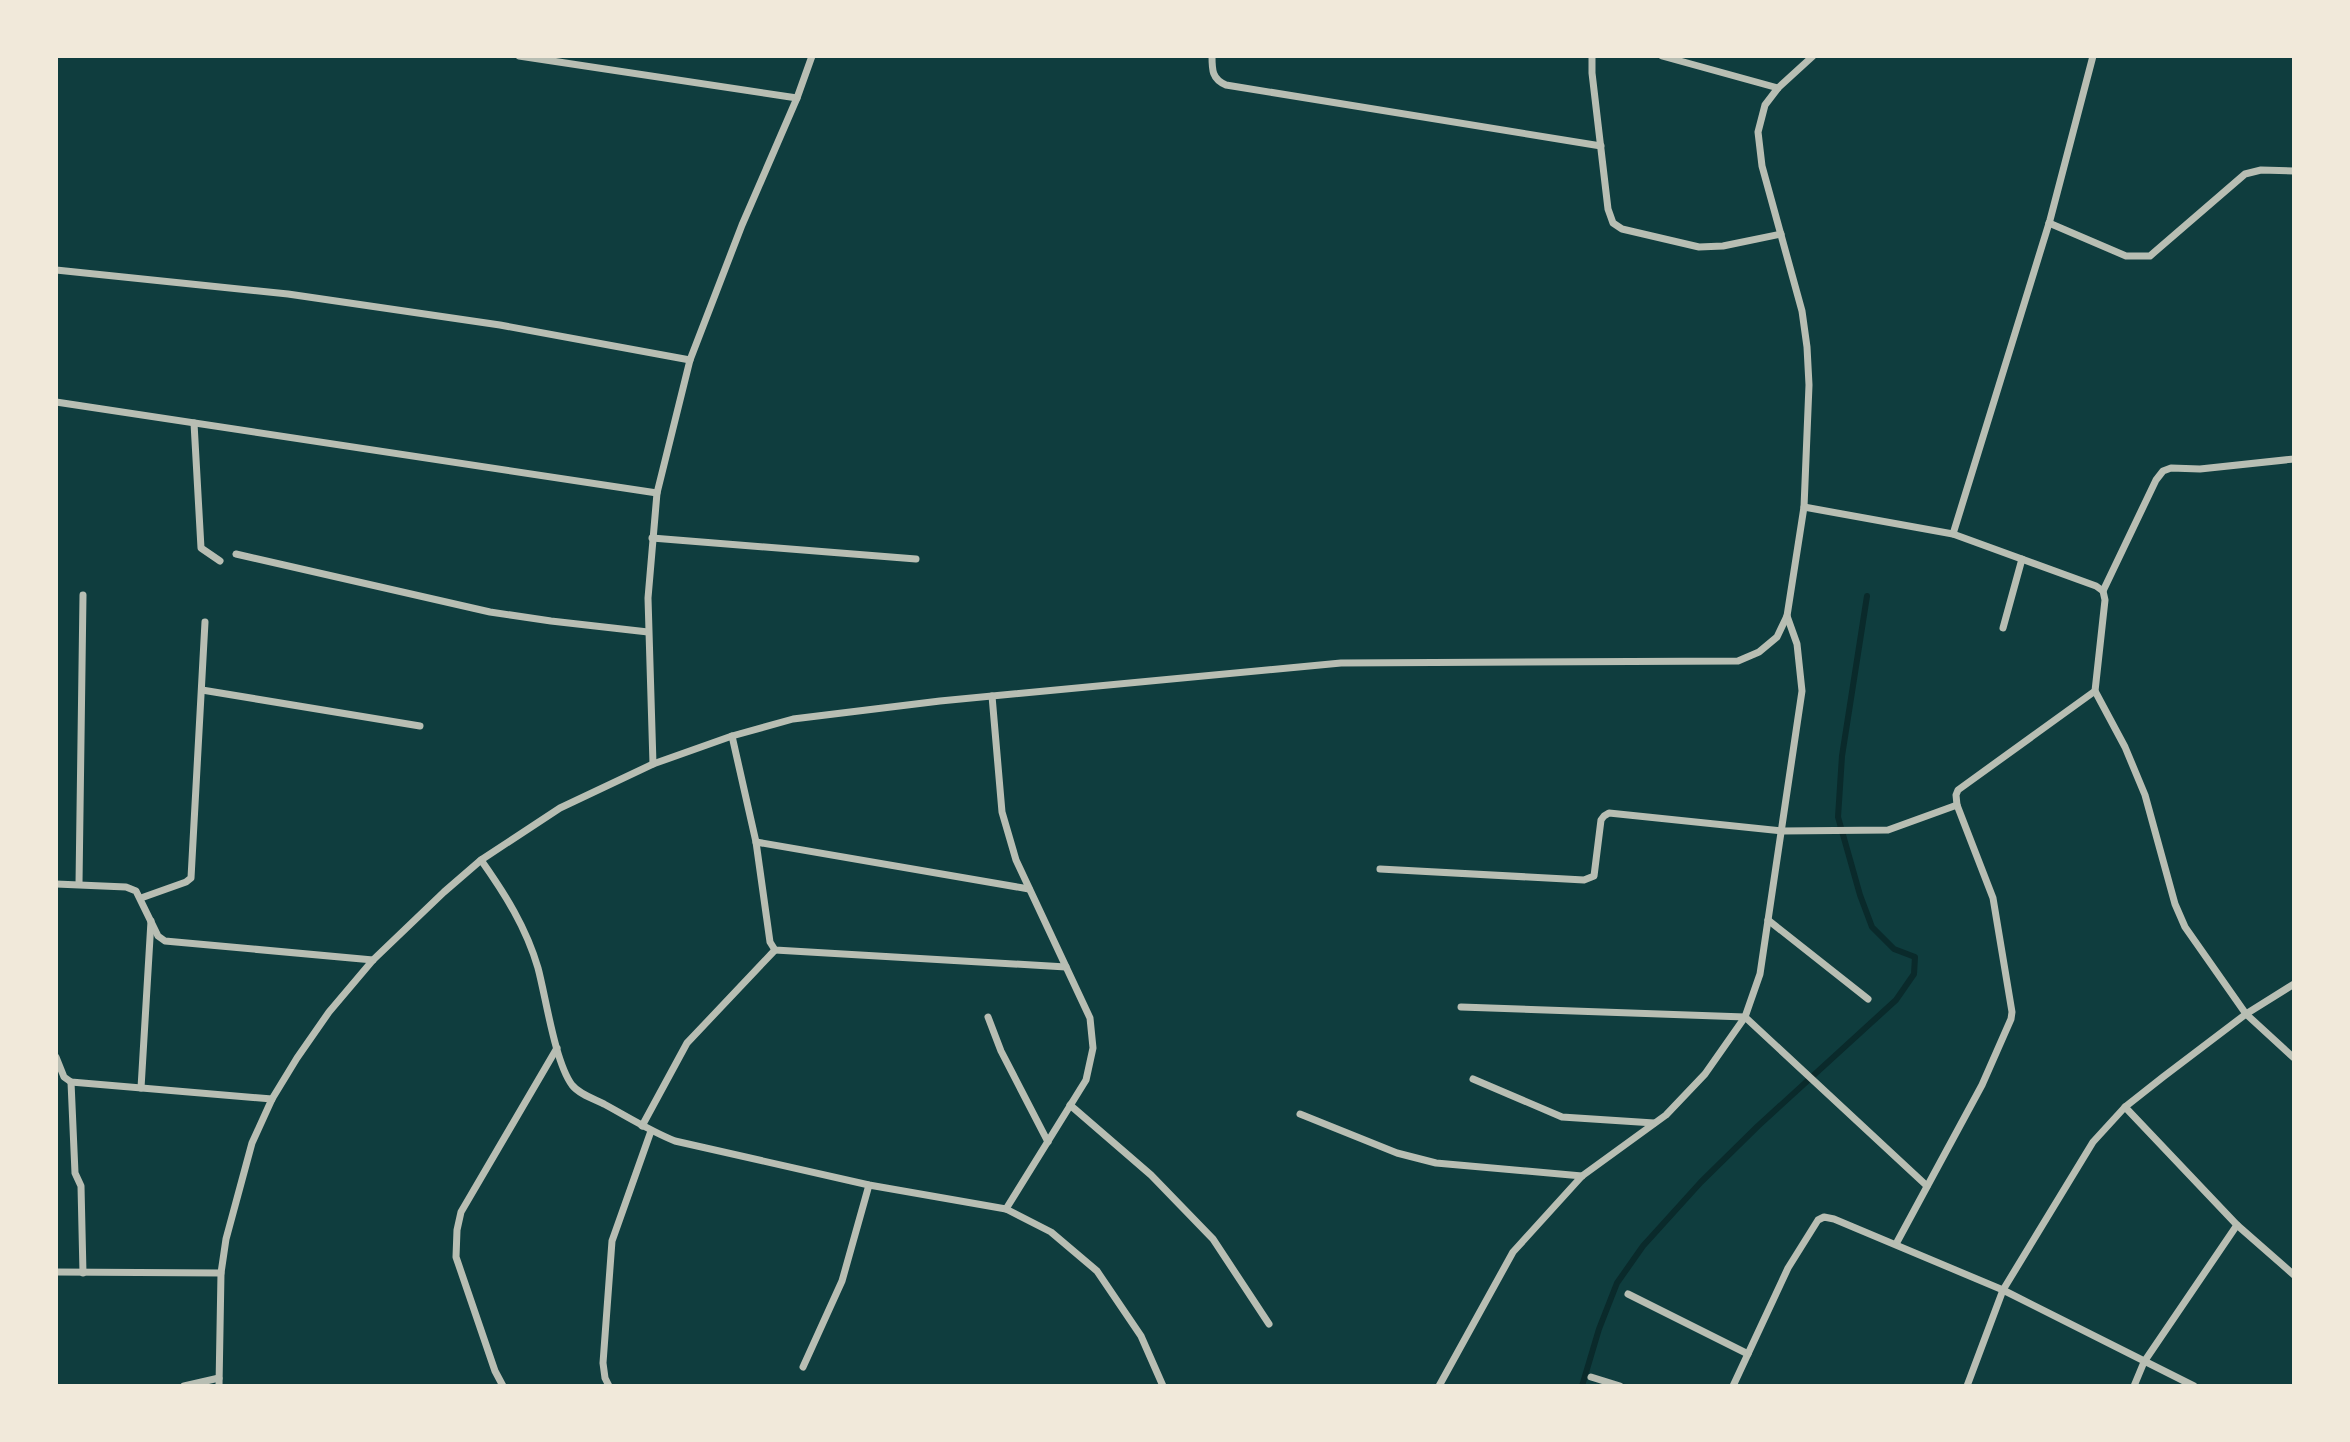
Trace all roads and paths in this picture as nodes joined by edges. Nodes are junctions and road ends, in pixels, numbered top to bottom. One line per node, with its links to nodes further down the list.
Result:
1 (519, 56): 10 (street)
2 (812, 56): 10 (street)
3 (1212, 56): 11 (street)
4 (1592, 56): 11 (street)
5 (1662, 56): 8 (street)
6 (1814, 56): 9 (street)
7 (2093, 56): 13 (street)
8 (1681, 58): 9 (street)
9 (1778, 88): 14 (street)
10 (797, 98): 16 (street)
11 (1601, 146): 14 (street)
12 (2294, 171): 13 (street)
13 (2049, 223): 22 (street)
14 (1781, 234): 21 (street)
15 (56, 270): 16 (street)
16 (690, 360): 20 (street)
17 (56, 402): 18 (street)
18 (194, 423): 20 (street); 27 (street)
19 (2294, 459): 28 (street)
20 (657, 493): 23 (street)
21 (1804, 507): 22 (street); 30 (street)
22 (1953, 534): 26 (street)
23 (652, 538): 25 (street); 33 (street)
24 (236, 554): 33 (street)
25 (916, 559)
26 (2022, 559): 28 (street); 32 (street)
27 (220, 561)
28 (2104, 591): 35 (street)
29 (83, 595): 46 (street)
30 (1787, 616): 36 (street); 41 (street)
31 (205, 622): 34 (street)
32 (2003, 628)
33 (648, 632): 39 (street)
34 (202, 690): 37 (street); 48 (street)
35 (2095, 691): 40 (street); 57 (street)
36 (992, 696): 38 (street); 47 (street)
37 (420, 726)
38 (732, 736): 39 (street); 42 (street)
39 (653, 764): 43 (street)
40 (1957, 805): 41 (street); 76 (street)
41 (1782, 831): 44 (street); 50 (street)
42 (756, 842): 47 (street); 51 (street)
43 (481, 860): 52 (street); 60 (street)
44 (1380, 869)
45 (56, 884): 46 (street)
46 (79, 884): 48 (street)
47 (1029, 889): 53 (street)
48 (141, 898): 49 (street)
49 (151, 920): 52 (street); 65 (street)
50 (1768, 920): 55 (street); 59 (street)
51 (775, 950): 53 (street); 71 (street)
52 (373, 960): 66 (street)
53 (1066, 967): 67 (street)
54 (2294, 984): 57 (street)
55 (1868, 999)
56 (1461, 1007): 59 (street)
57 (2246, 1014): 62 (street); 68 (street)
58 (988, 1017): 73 (street)
59 (1745, 1017): 70 (street); 76 (street)
60 (557, 1048): 71 (street); 93 (street)
61 (56, 1057): 64 (street)
62 (2294, 1058)
63 (1474, 1079): 70 (street)
64 (71, 1082): 65 (street); 81 (street)
65 (141, 1088): 66 (street)
66 (272, 1099): 82 (street)
67 (1070, 1105): 73 (street); 86 (street)
68 (2125, 1107): 78 (street); 84 (street)
69 (1300, 1114): 74 (street)
70 (1655, 1123): 74 (street)
71 (642, 1126): 72 (street)
72 (651, 1131): 75 (street); 94 (street)
73 (1048, 1142): 77 (street)
74 (1582, 1176): 96 (street)
75 (869, 1185): 77 (street); 89 (street)
76 (1927, 1186): 79 (street)
77 (1006, 1209): 95 (street)
78 (2237, 1225): 83 (street); 88 (street)
79 (1896, 1244): 84 (street); 87 (street)
80 (56, 1272): 81 (street)
81 (83, 1273): 82 (street)
82 (221, 1273): 91 (street)
83 (2294, 1275)
84 (2003, 1290): 88 (street); 99 (street)
85 (1628, 1294): 87 (street)
86 (1269, 1324)
87 (1748, 1354): 98 (street)
88 (2144, 1362): 100 (street); 101 (street)
89 (803, 1367)
90 (1591, 1377): 97 (street)
91 (219, 1382): 92 (street)
92 (184, 1386)
93 (503, 1386)
94 (609, 1386)
95 (1163, 1386)
96 (1439, 1386)
97 (1620, 1386)
98 (1733, 1386)
99 (1967, 1386)
100 (2134, 1386)
101 (2194, 1386)

